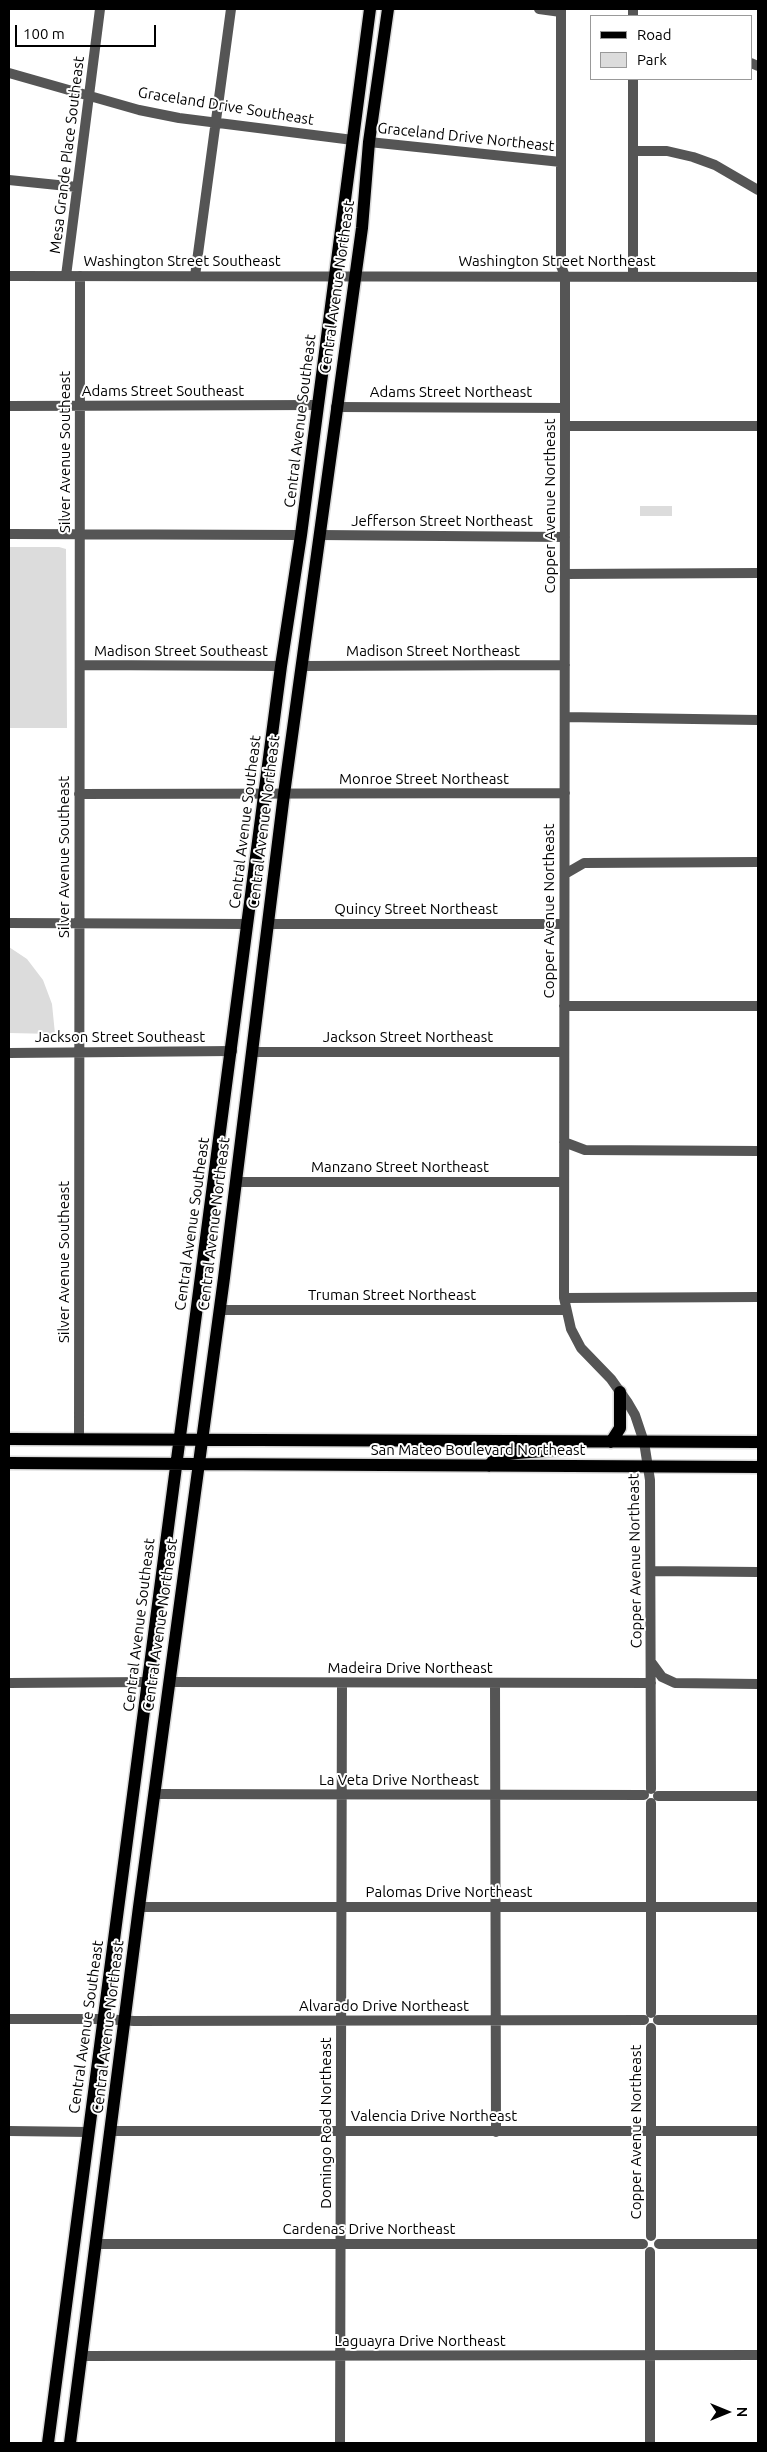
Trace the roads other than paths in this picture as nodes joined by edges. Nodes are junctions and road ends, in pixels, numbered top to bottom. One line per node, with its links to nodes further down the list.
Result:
1 (100, 9): 9 (street, Mesa Grande Place Southeast)
2 (231, 9): 10 (street)
3 (370, 9): 11 (main road, Central Avenue Southeast)
4 (388, 9): 12 (main road, Central Avenue Northeast)
5 (539, 9): 6 (street)
6 (561, 10): 14 (street, Copper Avenue Northeast)
7 (9, 73): 9 (street, Graceland Drive Southeast)
8 (633, 80): 13 (street)
9 (90, 95): 10 (street, Graceland Drive Southeast); 16 (street, Mesa Grande Place Southeast)
10 (216, 122): 11 (street, Graceland Drive Southeast); 21 (street)
11 (354, 140): 22 (main road, Central Avenue Southeast)
12 (369, 142): 14 (street, Graceland Drive Northeast); 23 (main road, Central Avenue Northeast)
13 (633, 151): 17 (street); 25 (street)
14 (561, 162): 24 (street, Copper Avenue Northeast)
15 (9, 180): 16 (street)
16 (76, 187): 19 (street, Mesa Grande Place Southeast)
17 (758, 190)
18 (9, 276): 19 (street, Washington Street Southeast)
19 (66, 276): 20 (street, Washington Street Southeast)
20 (80, 276): 21 (street, Washington Street Southeast); 29 (street, Silver Avenue Southeast)
21 (195, 276): 22 (street, Washington Street Southeast)
22 (335, 276): 23 (street, Washington Street Southeast); 27 (main road, Central Avenue Southeast)
23 (355, 276): 24 (street, Washington Street Northeast); 30 (main road, Central Avenue Northeast)
24 (565, 276): 25 (street, Washington Street Northeast); 31 (street, Copper Avenue Northeast)
25 (633, 277): 26 (street, Washington Street Northeast)
26 (758, 277)
27 (318, 405): 29 (street, Adams Street Southeast); 36 (main road, Central Avenue Southeast)
28 (9, 406): 29 (street, Adams Street Southeast)
29 (80, 407): 35 (street, Silver Avenue Southeast)
30 (336, 407): 31 (street, Adams Street Northeast); 37 (main road, Central Avenue Northeast)
31 (565, 408): 32 (street, Copper Avenue Northeast)
32 (565, 426): 33 (street); 38 (street, Copper Avenue Northeast)
33 (758, 426)
34 (9, 534): 35 (street)
35 (80, 534): 36 (street); 41 (street, Silver Avenue Southeast)
36 (301, 535): 43 (main road, Central Avenue Southeast)
37 (319, 535): 38 (street, Jefferson Street Northeast); 44 (main road, Central Avenue Northeast)
38 (565, 536): 40 (street, Copper Avenue Northeast)
39 (758, 572): 40 (street)
40 (565, 574): 42 (street, Copper Avenue Northeast)
41 (80, 665): 43 (street, Madison Street Southeast); 48 (street, Silver Avenue Southeast)
42 (565, 665): 44 (street, Madison Street Northeast); 45 (street, Copper Avenue Northeast)
43 (282, 666): 49 (main road, Central Avenue Southeast)
44 (301, 666): 50 (main road, Central Avenue Northeast)
45 (566, 717): 46 (street); 47 (street, Copper Avenue Northeast)
46 (758, 720)
47 (564, 793): 50 (street, Monroe Street Northeast); 51 (street, Copper Avenue Northeast)
48 (79, 794): 49 (street, Monroe Street Northeast); 56 (street, Silver Avenue Southeast)
49 (265, 794): 50 (street, Monroe Street Northeast); 57 (main road, Central Avenue Southeast)
50 (284, 794): 58 (main road, Central Avenue Northeast)
51 (565, 847): 53 (street); 54 (street, Copper Avenue Northeast)
52 (758, 862): 53 (street)
53 (584, 863): 54 (street)
54 (565, 874): 59 (street, Copper Avenue Northeast)
55 (9, 923): 56 (street)
56 (79, 923): 57 (street); 66 (street, Silver Avenue Southeast)
57 (248, 924): 62 (main road, Central Avenue Southeast)
58 (267, 924): 59 (street, Quincy Street Northeast); 63 (main road, Central Avenue Northeast)
59 (564, 924): 60 (street, Copper Avenue Northeast)
60 (564, 1006): 61 (street); 64 (street, Copper Avenue Northeast)
61 (758, 1006)
62 (232, 1052): 66 (street, Jackson Street Southeast); 81 (main road, Central Avenue Southeast)
63 (252, 1052): 64 (street, Jackson Street Northeast); 71 (main road, Central Avenue Northeast)
64 (564, 1052): 67 (street, Copper Avenue Northeast)
65 (9, 1053): 66 (street, Jackson Street Southeast)
66 (79, 1053): 79 (street, Silver Avenue Southeast)
67 (564, 1142): 68 (street); 70 (street, Copper Avenue Northeast)
68 (585, 1150): 69 (street); 70 (street)
69 (758, 1151)
70 (564, 1163): 72 (street, Copper Avenue Northeast)
71 (236, 1182): 72 (street, Manzano Street Northeast); 75 (main road, Central Avenue Northeast)
72 (564, 1182): 73 (street, Copper Avenue Northeast)
73 (564, 1298): 74 (street); 76 (street, Copper Avenue Northeast)
74 (758, 1298)
75 (219, 1310): 76 (street, Truman Street Northeast); 80 (main road, Central Avenue Northeast)
76 (565, 1310): 77 (street, Copper Avenue Northeast)
77 (620, 1392): 83 (main road); 84 (street, Copper Avenue Northeast)
78 (9, 1439): 79 (main road, San Mateo Boulevard Northeast)
79 (79, 1439): 81 (main road, San Mateo Boulevard Northeast)
80 (201, 1439): 81 (main road, San Mateo Boulevard Northeast); 82 (main road, San Mateo Boulevard Northeast); 88 (main road, Central Avenue Northeast)
81 (180, 1440): 87 (main road, Central Avenue Southeast)
82 (578, 1442): 83 (main road, San Mateo Boulevard Northeast); 89 (main road)
83 (611, 1442): 84 (main road, San Mateo Boulevard Northeast)
84 (644, 1442): 85 (main road, San Mateo Boulevard Northeast); 90 (street, Copper Avenue Northeast)
85 (758, 1442)
86 (9, 1463): 87 (main road, San Mateo Boulevard Northeast)
87 (176, 1465): 88 (main road, San Mateo Boulevard Northeast); 95 (main road, Central Avenue Southeast)
88 (198, 1465): 89 (main road, San Mateo Boulevard Northeast); 96 (main road, Central Avenue Northeast)
89 (489, 1466): 90 (main road, San Mateo Boulevard Northeast)
90 (648, 1466): 91 (main road, San Mateo Boulevard Northeast); 92 (street, Copper Avenue Northeast)
91 (758, 1467)
92 (652, 1571): 93 (street); 94 (street, Copper Avenue Northeast)
93 (758, 1572)
94 (651, 1662): 100 (street, Copper Avenue Northeast); 101 (street)
95 (148, 1682): 97 (street); 113 (main road, Central Avenue Southeast)
96 (169, 1682): 98 (street, Madeira Drive Northeast); 102 (main road, Central Avenue Northeast)
97 (9, 1683)
98 (342, 1683): 99 (street, Madeira Drive Northeast); 103 (street, Domingo Road Northeast)
99 (495, 1683): 100 (street, Madeira Drive Northeast); 104 (street)
100 (651, 1683): 105 (street, Copper Avenue Northeast)
101 (758, 1684)
102 (154, 1794): 103 (street, La Veta Drive Northeast); 107 (main road, Central Avenue Northeast)
103 (341, 1795): 104 (street, La Veta Drive Northeast); 108 (street, Domingo Road Northeast)
104 (496, 1795): 105 (street, La Veta Drive Northeast); 109 (street)
105 (651, 1796): 106 (street, La Veta Drive Northeast); 110 (street, Copper Avenue Northeast)
106 (758, 1796)
107 (139, 1907): 108 (street, Palomas Drive Northeast); 117 (main road, Central Avenue Northeast)
108 (341, 1907): 109 (street, Palomas Drive Northeast); 118 (street, Domingo Road Northeast)
109 (496, 1907): 110 (street, Palomas Drive Northeast); 114 (street)
110 (651, 1907): 111 (street, Palomas Drive Northeast); 115 (street, Copper Avenue Northeast)
111 (758, 1907)
112 (9, 2019): 113 (street, Alvarado Drive Northeast)
113 (104, 2019): 117 (street, Alvarado Drive Northeast); 124 (main road, Central Avenue Southeast)
114 (496, 2020): 115 (street, Alvarado Drive Northeast); 118 (street, Alvarado Drive Northeast); 125 (street)
115 (651, 2020): 116 (street, Alvarado Drive Northeast); 121 (street, Copper Avenue Northeast)
116 (758, 2020)
117 (125, 2021): 118 (street, Alvarado Drive Northeast); 119 (main road, Central Avenue Northeast)
118 (341, 2022): 120 (street, Domingo Road Northeast)
119 (111, 2131): 120 (street, Valencia Drive Northeast); 127 (main road, Central Avenue Northeast)
120 (340, 2131): 125 (street, Valencia Drive Northeast); 128 (street, Domingo Road Northeast)
121 (651, 2131): 122 (street, Valencia Drive Northeast); 125 (street, Valencia Drive Northeast); 126 (street, Copper Avenue Northeast)
122 (758, 2131)
123 (9, 2132): 124 (street)
124 (89, 2132): 137 (main road, Central Avenue Southeast)
125 (496, 2132)
126 (651, 2236): 129 (street); 130 (street)
127 (96, 2244): 128 (street, Cardenas Drive Northeast); 134 (main road, Central Avenue Northeast)
128 (341, 2244): 129 (street, Cardenas Drive Northeast); 135 (street, Domingo Road Northeast)
129 (643, 2244): 132 (street)
130 (659, 2244): 131 (street); 132 (street)
131 (758, 2244)
132 (650, 2252): 133 (street)
133 (651, 2355): 135 (street, Laguayra Drive Northeast); 136 (street, Laguayra Drive Northeast); 140 (street)
134 (81, 2356): 135 (street, Laguayra Drive Northeast); 138 (main road, Central Avenue Northeast)
135 (341, 2356): 139 (street, Domingo Road Northeast)
136 (758, 2356)
137 (48, 2443)
138 (70, 2443)
139 (340, 2443)
140 (650, 2443)

